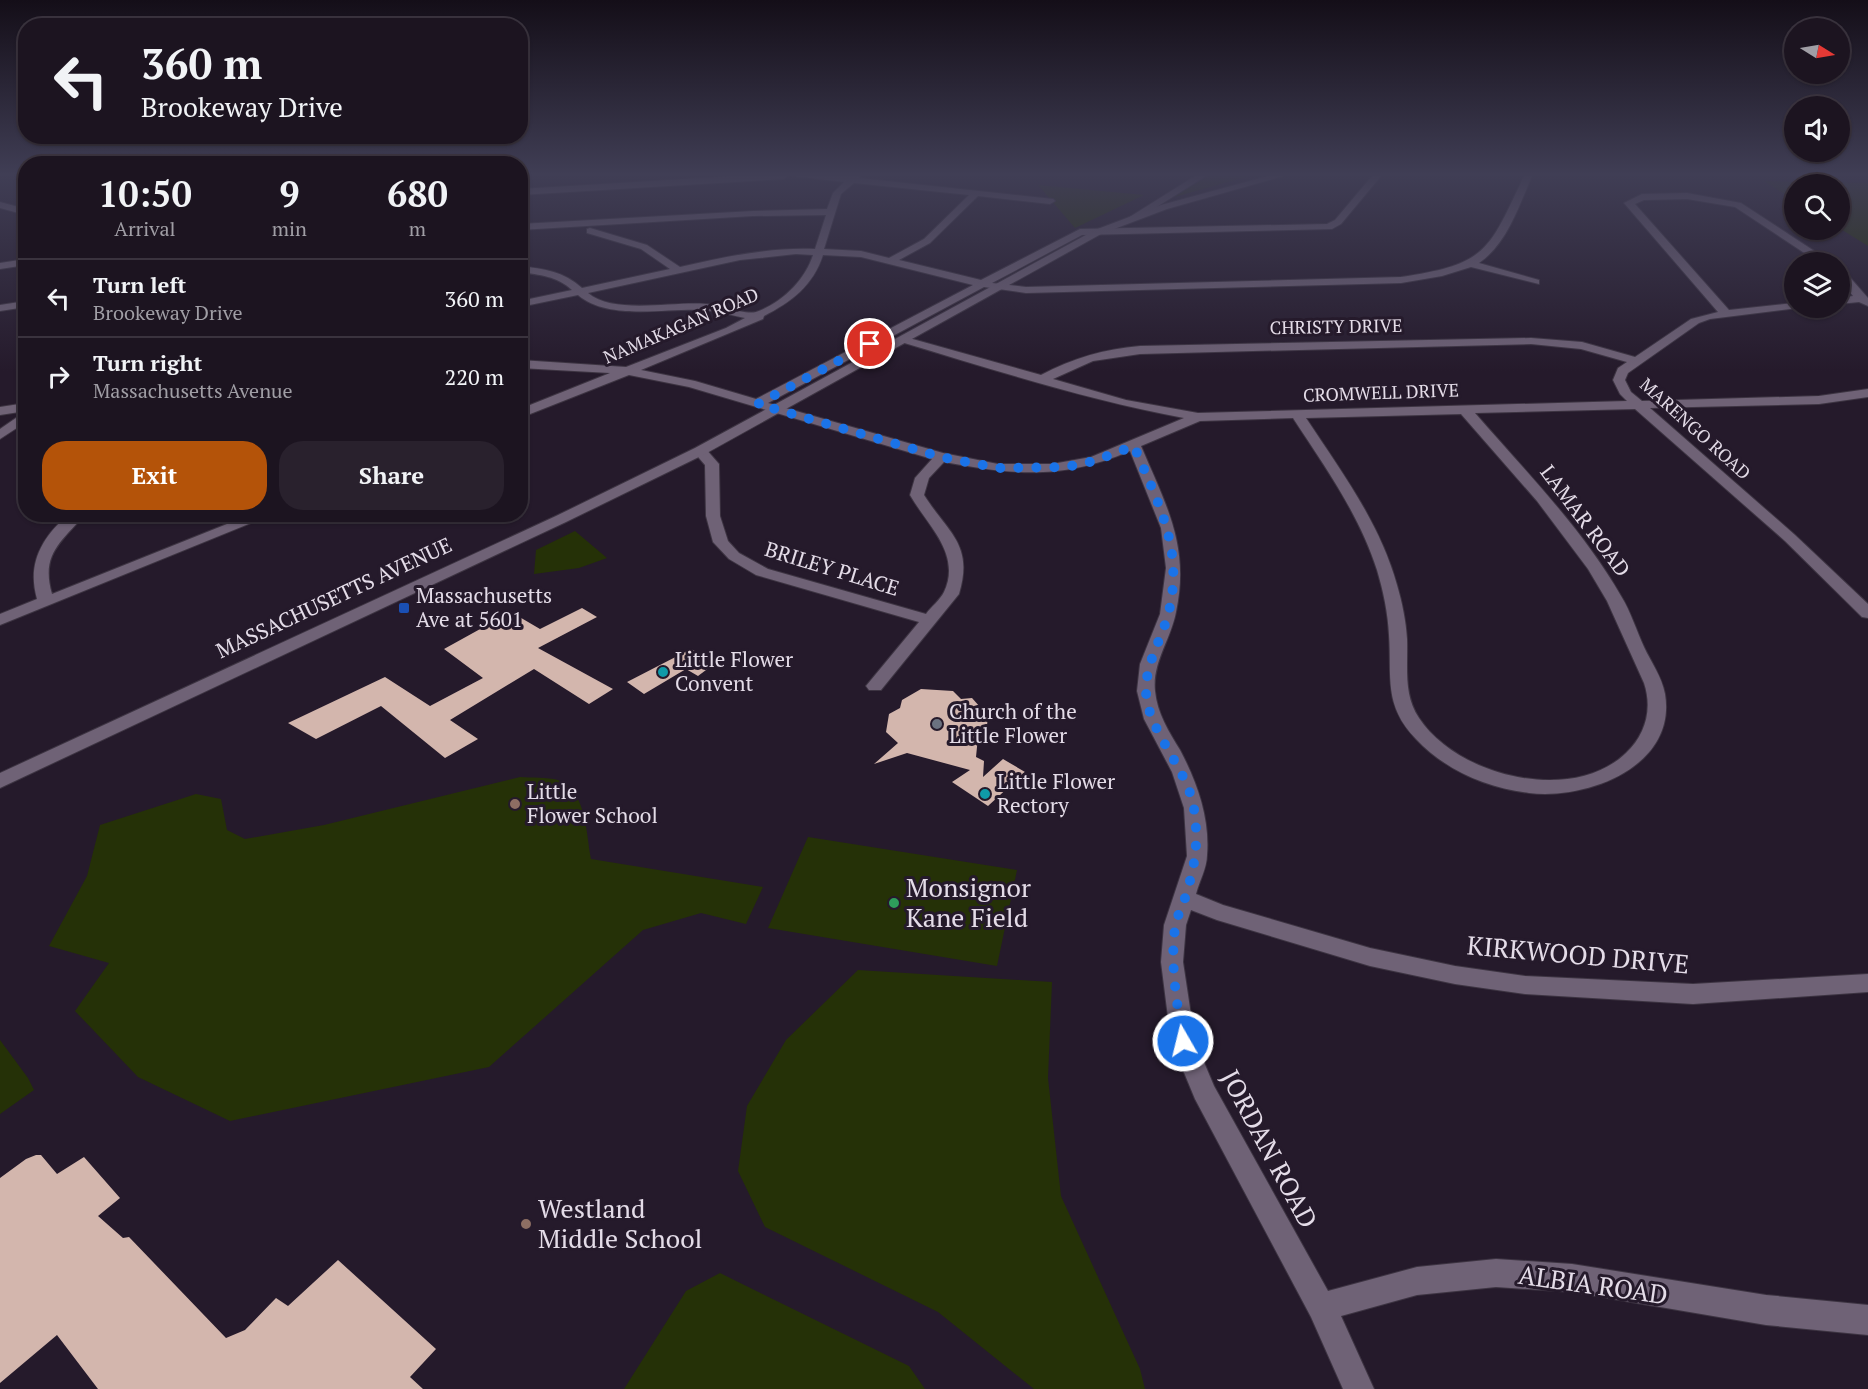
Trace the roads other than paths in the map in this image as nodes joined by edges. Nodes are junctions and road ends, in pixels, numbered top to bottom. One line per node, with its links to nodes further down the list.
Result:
1 (625, 241): 18 (street)
2 (822, 241): 10 (street, NAMAKAGAN ROAD)
3 (834, 241): 12 (street)
4 (927, 241): 13 (street)
5 (1063, 241): 20 (street, MASSACHUSETTS AVENUE)
6 (1082, 241): 22 (street, MASSACHUSETTS AVENUE)
7 (1494, 241): 15 (street)
8 (1662, 241): 29 (street)
9 (1791, 241): 11 (street)
10 (819, 252): 12 (street); 18 (street); 30 (street, NAMAKAGAN ROAD)
11 (1809, 252)
12 (861, 254): 13 (street)
13 (892, 260): 20 (street)
14 (18, 263): 16 (street)
15 (1470, 264): 19 (street); 22 (street)
16 (0, 266)
17 (528, 270): 23 (street)
18 (678, 270): 23 (street)
19 (1535, 282)
20 (982, 283): 22 (street); 37 (street, MASSACHUSETTS AVENUE)
21 (1850, 283): 24 (street)
22 (999, 288): 31 (street, MASSACHUSETTS AVENUE)
23 (578, 290): 25 (street); 30 (street)
24 (1864, 301)
25 (528, 302)
26 (18, 305): 28 (street)
27 (1784, 307): 29 (street, MARENGO ROAD)
28 (0, 308)
29 (1726, 314): 32 (street, MARENGO ROAD)
30 (759, 317): 34 (street, NAMAKAGAN ROAD)
31 (906, 340): 35 (street, CROMWELL DRIVE); 41 (street, MASSACHUSETTS AVENUE)
32 (1636, 361): 35 (street, CHRISTY DRIVE); 38 (street, MARENGO ROAD)
33 (528, 365): 34 (street)
34 (628, 371): 37 (street); 43 (street, NAMAKAGAN ROAD)
35 (1041, 380): 45 (street, CROMWELL DRIVE)
36 (1868, 393): 38 (street, CROMWELL DRIVE)
37 (758, 404): 41 (street)
38 (1638, 404): 40 (street, CROMWELL DRIVE); 54 (street, MARENGO ROAD)
39 (18, 408): 42 (street)
40 (1464, 409): 44 (street, CROMWELL DRIVE); 44 (street, LAMAR ROAD)
41 (777, 410): 49 (street, MASSACHUSETTS AVENUE); 50 (street)
42 (0, 411)
43 (528, 411)
44 (1297, 414): 45 (street, CROMWELL DRIVE)
45 (1198, 417): 48 (street)
46 (18, 421): 47 (street)
47 (0, 435)
48 (1134, 446): 50 (street); 59 (street, JORDAN ROAD)
49 (700, 451): 56 (street, BRILEY PLACE); 58 (street, MASSACHUSETTS AVENUE)
50 (941, 457): 56 (street)
51 (69, 522): 53 (street)
52 (246, 522): 53 (street)
53 (46, 602): 55 (street)
54 (1868, 613)
55 (0, 620)
56 (928, 621): 57 (street)
57 (875, 686)
58 (0, 781)
59 (1185, 899): 60 (street, KIRKWOOD DRIVE); 61 (street, JORDAN ROAD)
60 (1868, 983)
61 (1321, 1307): 62 (street, ALBIA ROAD); 63 (street, JORDAN ROAD)
62 (1868, 1320)
63 (1359, 1389)

